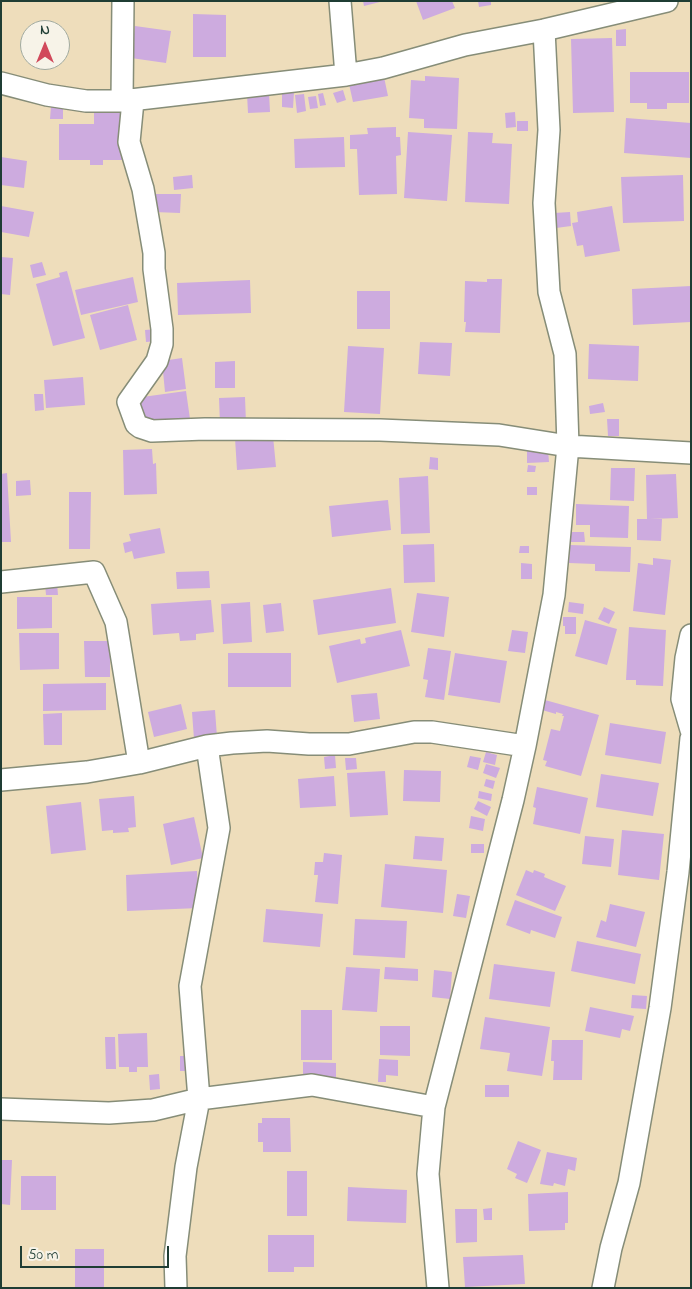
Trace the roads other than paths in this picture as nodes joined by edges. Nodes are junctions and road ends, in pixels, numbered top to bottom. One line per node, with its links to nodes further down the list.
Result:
1 (124, 1): 7 (street)
2 (340, 1): 5 (street)
3 (667, 1): 4 (street)
4 (544, 30): 5 (street); 8 (street)
5 (346, 75): 7 (street)
6 (1, 83): 7 (street)
7 (128, 101): 8 (street)
8 (568, 446): 9 (street); 15 (street)
9 (691, 453)
10 (1, 582): 16 (street)
11 (691, 635): 12 (street)
12 (691, 730)
13 (691, 738): 23 (street)
14 (207, 746): 15 (street); 16 (street); 18 (street)
15 (525, 746): 19 (street)
16 (140, 762): 17 (street)
17 (1, 780)
18 (199, 1099): 19 (street); 20 (street); 21 (street)
19 (434, 1107): 22 (street)
20 (1, 1110)
21 (176, 1288)
22 (438, 1288)
23 (603, 1288)

